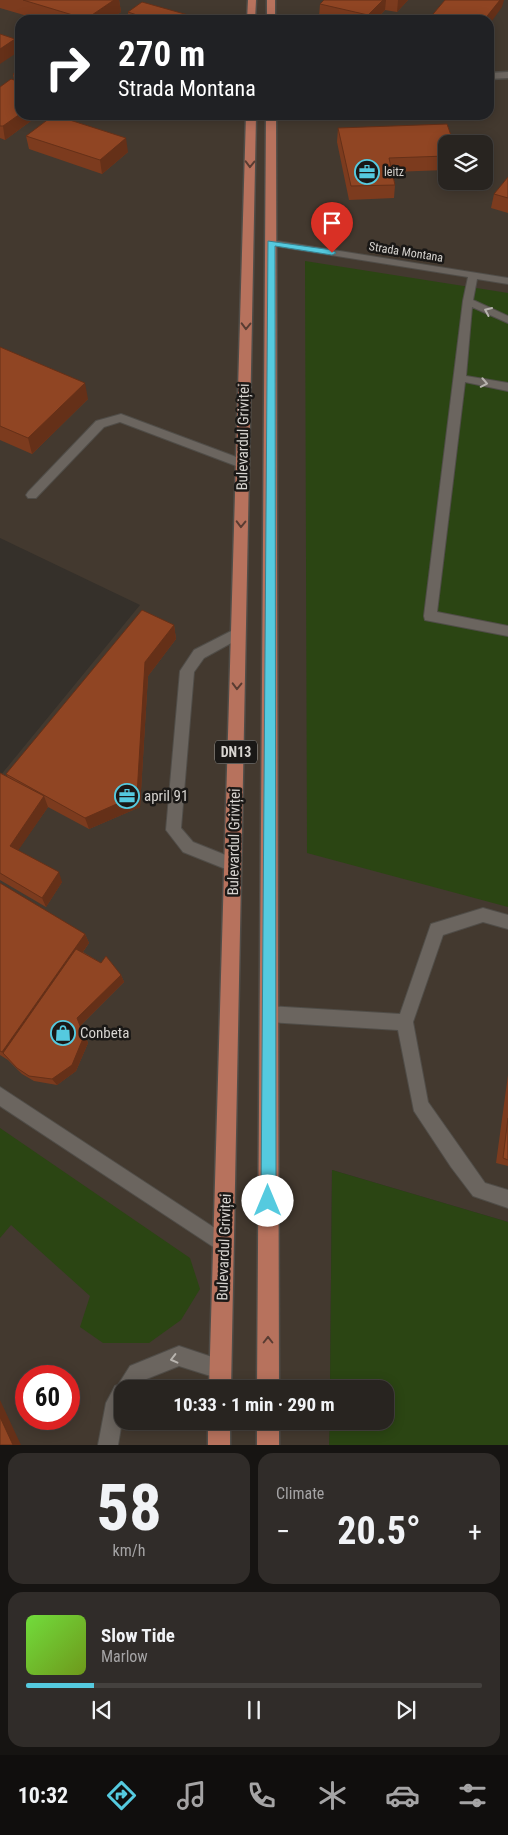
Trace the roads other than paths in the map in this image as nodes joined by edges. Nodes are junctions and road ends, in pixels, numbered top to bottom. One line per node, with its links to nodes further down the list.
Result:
1 (252, 0): 3 (main road)
2 (272, 0): 4 (main road)
3 (251, 15)
4 (271, 15)
5 (508, 75): 6 (street)
6 (494, 76)
7 (251, 120): 16 (main road, Bulevardul Griviței / DN13, one-way to 16)
8 (271, 120): 9 (main road, Bulevardul Griviței)
9 (271, 243): 10 (lane, Strada Montana); 22 (main road, Bulevardul Griviței)
10 (473, 276): 11 (lane, Strada Montana); 12 (lane)
11 (508, 281)
12 (468, 301): 13 (lane, one-way to 12); 14 (lane)
13 (508, 320)
14 (460, 378): 15 (lane, one-way to 15); 18 (lane)
15 (508, 388)
16 (242, 464): 17 (lane); 19 (main road, Bulevardul Griviței / DN13, one-way to 19)
17 (32, 495)
18 (508, 631)
19 (239, 632): 20 (main road, Bulevardul Griviței / DN13, one-way to 20); 20 (lane)
20 (233, 865): 26 (main road, Bulevardul Griviței / DN13)
21 (508, 922): 23 (lane)
22 (268, 1014): 23 (lane); 30 (main road, Bulevardul Griviței, one-way to 22)
23 (405, 1022): 25 (lane)
24 (0, 1096): 26 (lane)
25 (508, 1199)
26 (224, 1244): 27 (main road, Bulevardul Griviței / DN13)
27 (220, 1369): 28 (lane, one-way to 28); 29 (main road, Bulevardul Griviței / DN13)
28 (132, 1380)
29 (220, 1380)
30 (268, 1380)
31 (114, 1414): 34 (lane)
32 (219, 1430): 35 (main road)
33 (268, 1430): 36 (main road)
34 (108, 1445)
35 (219, 1445)
36 (268, 1445)

